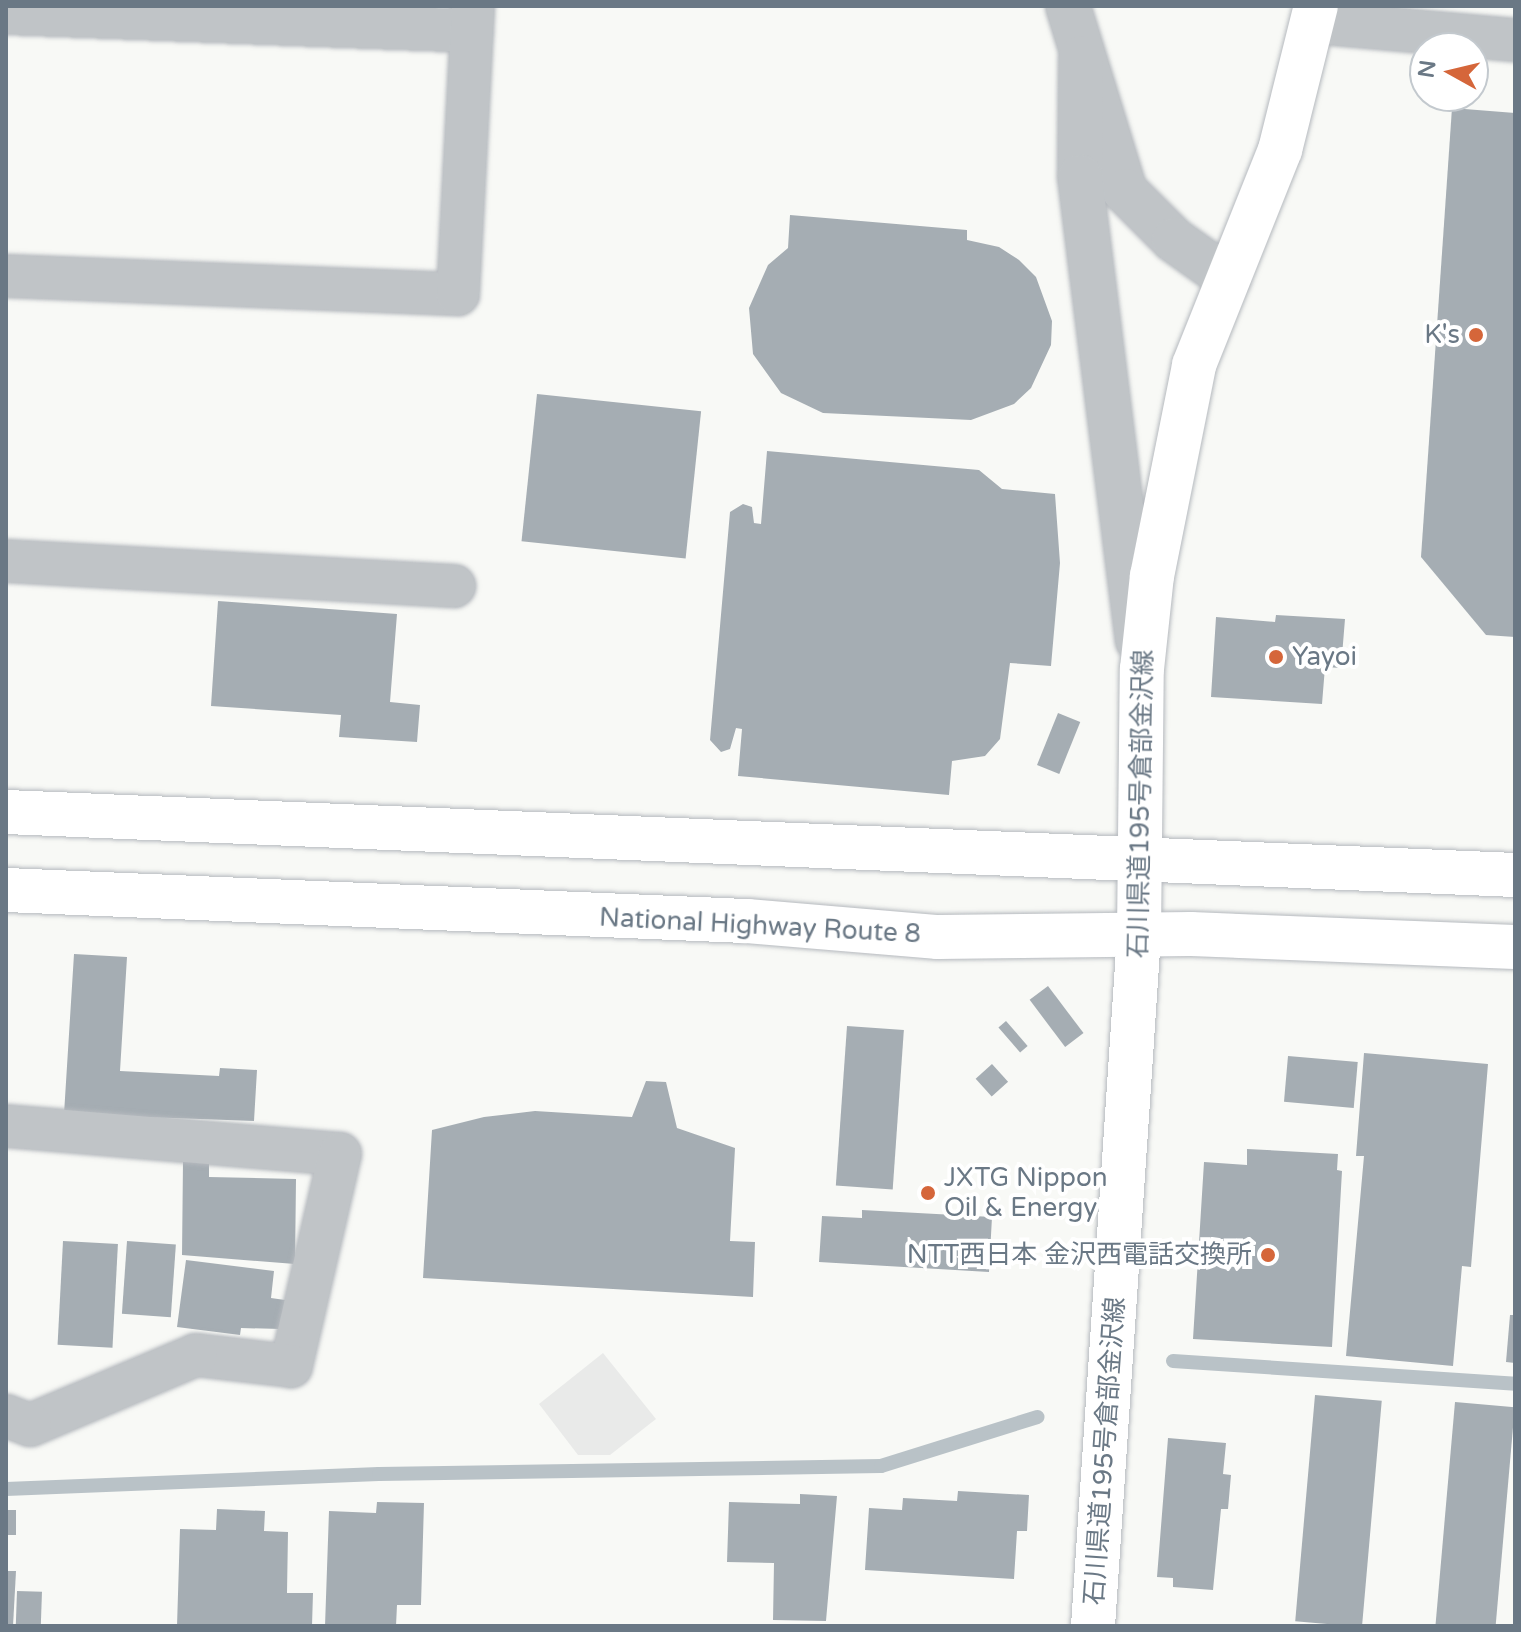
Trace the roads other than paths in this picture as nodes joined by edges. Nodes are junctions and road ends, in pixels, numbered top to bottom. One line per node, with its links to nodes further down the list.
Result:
1 (1068, 6): 8 (street)
2 (6, 13): 3 (street)
3 (165, 13): 5 (street)
4 (1314, 14): 7 (street); 10 (main road, 石川県道195号倉部金沢線)
5 (366, 16): 6 (street)
6 (472, 18): 9 (street)
7 (1515, 40)
8 (1081, 58): 10 (street); 13 (street)
9 (6, 276)
10 (1229, 279): 13 (main road, 石川県道195号倉部金沢線)
11 (6, 561): 12 (street)
12 (454, 586)
13 (1142, 669): 15 (main road, 石川県道195号倉部金沢線)
14 (6, 812): 15 (main road)
15 (1140, 859): 16 (main road); 18 (main road, 石川県道195号倉部金沢線)
16 (1515, 875)
17 (6, 890): 18 (main road, National Highway Route 8)
18 (1139, 935): 19 (main road, National Highway Route 8); 22 (main road, 石川県道195号倉部金沢線)
19 (1515, 947)
20 (6, 1126): 21 (street)
21 (6, 1416)
22 (1093, 1626)

